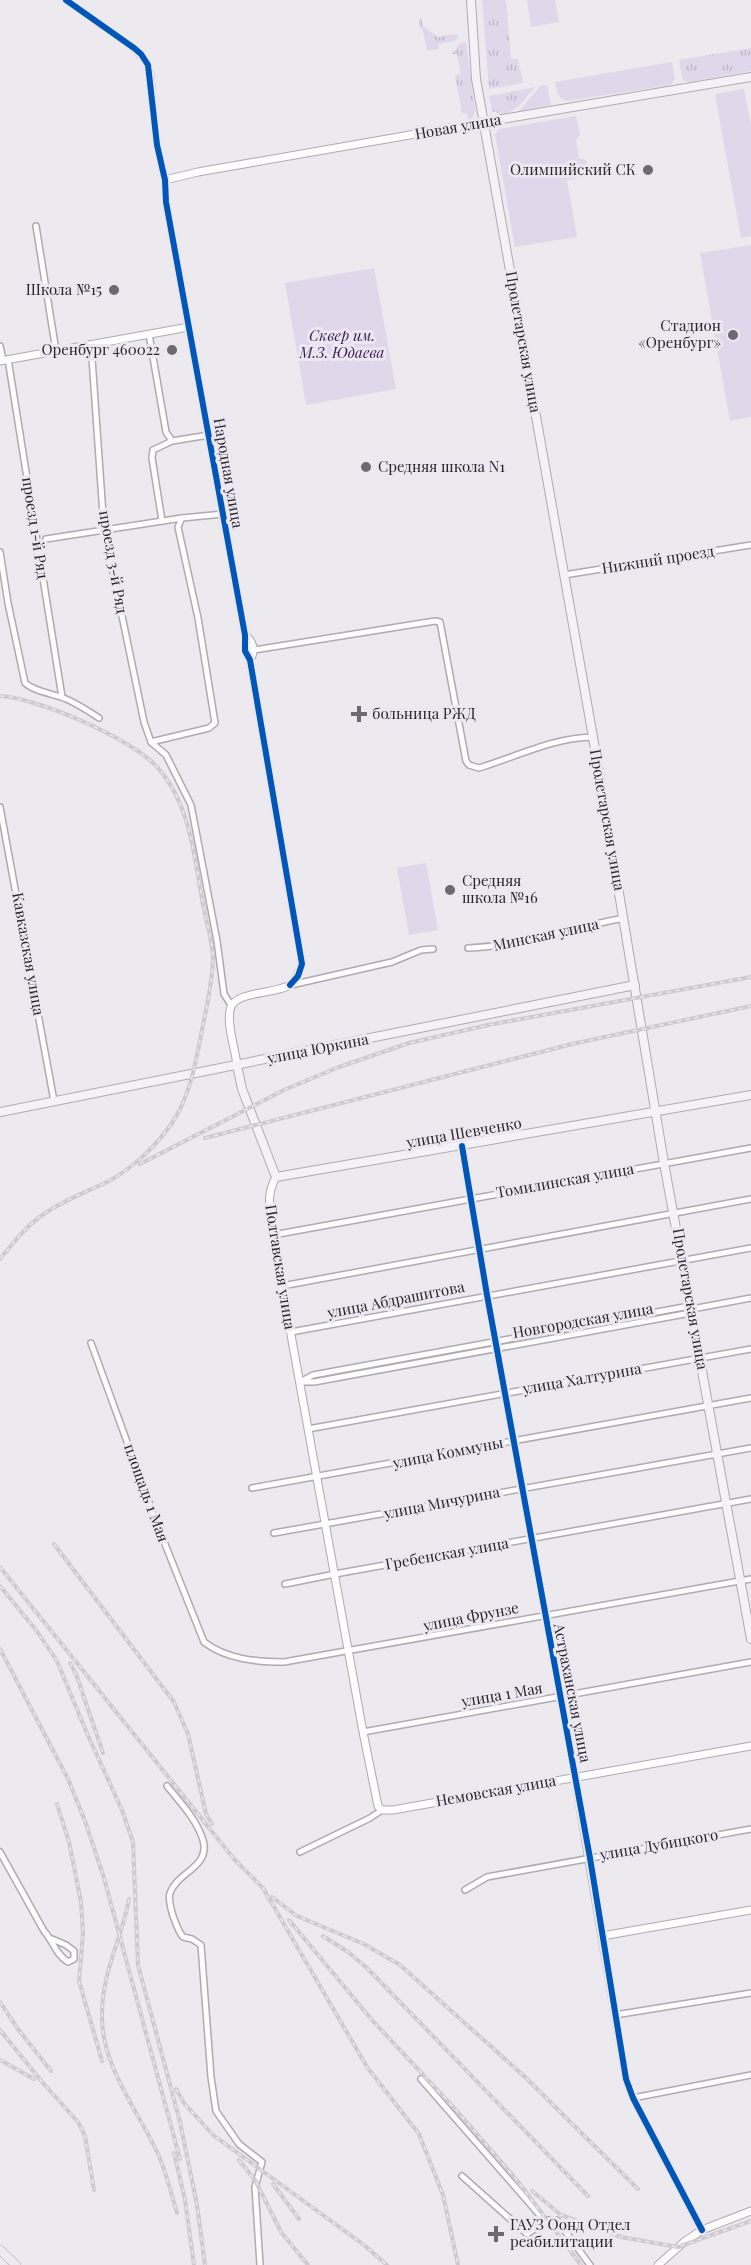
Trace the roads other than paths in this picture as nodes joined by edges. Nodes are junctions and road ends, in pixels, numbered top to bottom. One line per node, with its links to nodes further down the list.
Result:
1 (66, 0): 5 (street, Народная улица)
2 (471, 0): 4 (main road, Пролетарская улица)
3 (751, 77): 4 (main road, Новая улица)
4 (484, 123): 5 (street, Новая улица); 22 (main road, Пролетарская улица)
5 (165, 180): 7 (street, Народная улица)
6 (36, 226): 11 (street)
7 (189, 327): 8 (street); 13 (street, Народная улица)
8 (149, 334): 9 (street); 14 (street)
9 (92, 344): 11 (street); 18 (street, проезд 3-й Ряд)
10 (0, 346): 12 (street, проезд 1-й Ряд)
11 (56, 351): 12 (street)
12 (3, 360): 26 (street, проезд 1-й Ряд)
13 (209, 435): 14 (street); 15 (street, Народная улица)
14 (172, 441): 17 (street)
15 (223, 514): 16 (street); 23 (street, Народная улица)
16 (182, 518): 17 (street); 29 (street)
17 (162, 521): 18 (street)
18 (104, 529): 19 (street); 29 (street, проезд 3-й Ряд)
19 (45, 539)
20 (751, 545): 22 (street, Нижний проезд)
21 (0, 552): 26 (street)
22 (564, 575): 28 (main road, Пролетарская улица)
23 (245, 635): 24 (street, Народная улица); 25 (street, Народная улица)
24 (254, 650): 25 (street); 28 (street)
25 (250, 660): 34 (street, Народная улица)
26 (62, 697): 27 (street)
27 (99, 718)
28 (593, 737): 31 (main road, Пролетарская улица)
29 (151, 742): 36 (street)
30 (0, 807): 39 (street, Кавказская улица)
31 (624, 918): 32 (street, Минская улица); 35 (main road, Пролетарская улица)
32 (468, 948)
33 (433, 949): 34 (street)
34 (290, 985): 36 (street)
35 (635, 985): 37 (main road, улица Юркина); 40 (main road, Пролетарская улица)
36 (231, 1005): 37 (street)
37 (237, 1065): 39 (main road, улица Юркина); 45 (main road)
38 (751, 1095): 40 (main road, улица Шевченко)
39 (54, 1101): 41 (main road, улица Юркина)
40 (656, 1111): 42 (main road, улица Шевченко); 44 (main road, Пролетарская улица)
41 (0, 1112)
42 (462, 1146): 45 (main road, улица Шевченко); 46 (street, Астраханская улица)
43 (751, 1148): 44 (street, Томилинская улица)
44 (664, 1163): 46 (street, Томилинская улица); 48 (main road, Пролетарская улица)
45 (276, 1177): 49 (street, Полтавская улица)
46 (471, 1198): 49 (street, Томилинская улица); 50 (street, Астраханская улица)
47 (751, 1199): 48 (street)
48 (674, 1212): 50 (street); 52 (main road, Пролетарская улица)
49 (273, 1235): 53 (street, Полтавская улица)
50 (479, 1248): 53 (street); 54 (street, Астраханская улица)
51 (751, 1248): 52 (street, улица Абдрашитова)
52 (682, 1260): 54 (street, улица Абдрашитова); 56 (main road, Пролетарская улица)
53 (282, 1286): 57 (street, Полтавская улица)
54 (487, 1295): 57 (street, улица Абдрашитова); 58 (street, Астраханская улица)
55 (751, 1298): 56 (street, Новгородская улица)
56 (692, 1309): 58 (street, Новгородская улица); 60 (street, Новгородская улица); 62 (main road, Пролетарская улица)
57 (291, 1332): 63 (street, Полтавская улица)
58 (495, 1341): 60 (street, Астраханская улица); 63 (street, Новгородская улица)
59 (91, 1343): 85 (street, площадь 1 Мая)
60 (497, 1348): 63 (street, Новгородская улица); 64 (street, Астраханская улица)
61 (751, 1349): 62 (street, улица Халтурина)
62 (701, 1358): 64 (street, улица Халтурина); 66 (main road, Пролетарская улица)
63 (300, 1382): 67 (street, Полтавская улица)
64 (505, 1392): 67 (street, улица Халтурина); 68 (street, Астраханская улица)
65 (751, 1398): 66 (street, улица Коммуны)
66 (709, 1406): 68 (street, улица Коммуны); 70 (main road, Пролетарская улица)
67 (308, 1429): 71 (street, Полтавская улица)
68 (514, 1441): 71 (street, улица Коммуны); 72 (street, Астраханская улица)
69 (751, 1448): 70 (street, улица Мичурина)
70 (718, 1453): 72 (street, улица Мичурина); 75 (main road, Пролетарская улица)
71 (316, 1478): 73 (street, улица Коммуны); 76 (street, Полтавская улица)
72 (523, 1487): 76 (street, улица Мичурина); 78 (street, Астраханская улица)
73 (252, 1488)
74 (751, 1499): 75 (street, Гребенская улица)
75 (727, 1504): 78 (street, Гребенская улица); 81 (main road, Пролетарская улица)
76 (326, 1524): 77 (street, улица Мичурина); 79 (street, Полтавская улица)
77 (274, 1533)
78 (532, 1539): 79 (street, Гребенская улица); 83 (street, Астраханская улица)
79 (335, 1574): 82 (street, Гребенская улица); 86 (street, Полтавская улица)
80 (751, 1579): 81 (street, улица Фрунзе)
81 (741, 1581): 83 (street, улица Фрунзе); 84 (main road, Пролетарская улица)
82 (285, 1584)
83 (545, 1615): 86 (street, улица Фрунзе); 88 (street, Астраханская улица)
84 (751, 1639)
85 (204, 1642): 86 (street, улица Фрунзе)
86 (349, 1652): 89 (street, Полтавская улица)
87 (751, 1662): 88 (street, улица 1 Мая)
88 (561, 1697): 89 (street, улица 1 Мая); 91 (street, Астраханская улица)
89 (363, 1732): 93 (street, Полтавская улица)
90 (751, 1746): 91 (street, Немовская улица)
91 (576, 1777): 93 (street, Немовская улица); 97 (street, Астраханская улица)
92 (167, 1786): 113 (street)
93 (382, 1810): 96 (street)
94 (751, 1829): 97 (street, улица Дубицкого)
95 (0, 1852): 101 (street)
96 (300, 1852)
97 (590, 1858): 98 (street, улица Дубицкого); 100 (street, Астраханская улица)
98 (465, 1890)
99 (751, 1910): 100 (street)
100 (603, 1936): 103 (street, Астраханская улица)
101 (52, 1939): 101 (street)
102 (751, 1993): 103 (street)
103 (615, 2015): 106 (street, Астраханская улица)
104 (751, 2075): 106 (street)
105 (421, 2079): 109 (street)
106 (633, 2098): 110 (street, Астраханская улица)
107 (462, 2176): 109 (street)
108 (751, 2211): 110 (street)
109 (545, 2221): 114 (street)
110 (702, 2230): 115 (street)
111 (1, 2254): 112 (main road)
112 (16, 2265)
113 (260, 2265)
114 (590, 2265)
115 (658, 2265)

